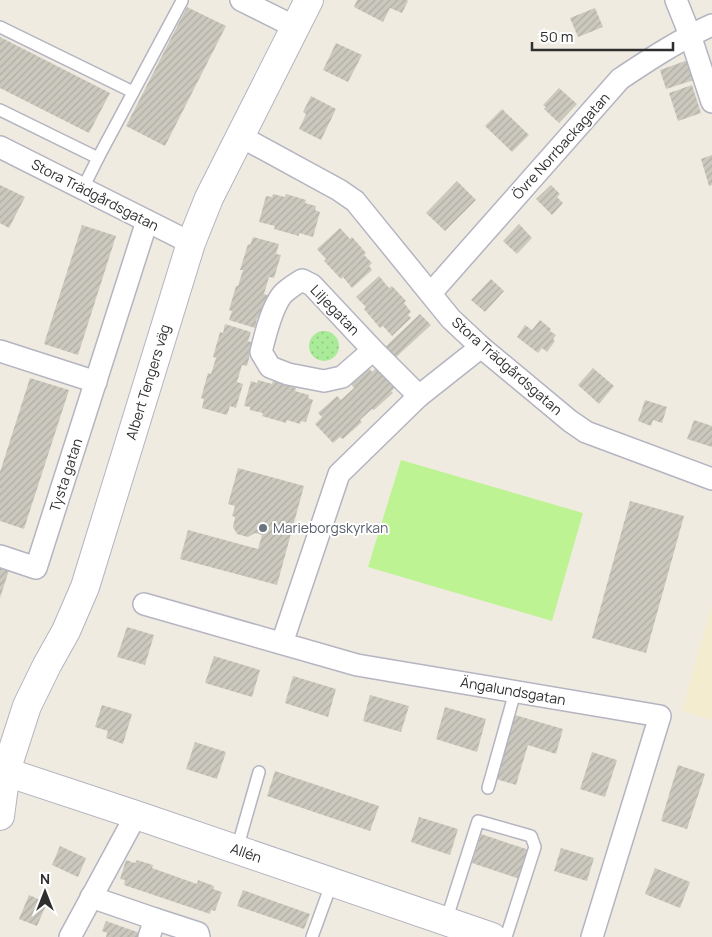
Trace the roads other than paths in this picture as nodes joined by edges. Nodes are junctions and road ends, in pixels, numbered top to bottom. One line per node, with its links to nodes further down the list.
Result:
1 (241, 0): 7 (street)
2 (309, 0): 7 (street, Albert Tengers väg)
3 (676, 0): 8 (street)
4 (182, 1): 9 (lane)
5 (712, 26): 8 (street, Övre Norrbackagatan)
6 (0, 27): 9 (lane)
7 (295, 27): 12 (street, Albert Tengers väg)
8 (690, 35): 10 (street); 18 (street, Övre Norrbackagatan)
9 (133, 92): 14 (lane)
10 (712, 102)
11 (0, 110): 14 (lane)
12 (240, 136): 17 (street, Albert Tengers väg); 18 (street, Stora Trädgårdsgatan)
13 (0, 147): 15 (street, Stora Trädgårdsgatan)
14 (98, 158): 15 (lane)
15 (83, 188): 16 (street, Stora Trädgårdsgatan)
16 (147, 221): 17 (street, Stora Trädgårdsgatan); 22 (street, Tysta gatan)
17 (191, 243): 30 (street, Albert Tengers väg)
18 (430, 293): 19 (street, Stora Trädgårdsgatan)
19 (481, 347): 23 (street); 24 (street, Stora Trädgårdsgatan)
20 (373, 350): 20 (street, Liljegatan); 23 (street, Liljegatan)
21 (0, 351): 22 (street)
22 (96, 382): 25 (street, Tysta gatan)
23 (419, 396): 27 (street)
24 (712, 479)
25 (0, 556)
26 (144, 604): 27 (street, Ängalundsgatan)
27 (282, 643): 28 (street, Ängalundsgatan)
28 (515, 692): 31 (lane); 44 (street, Ängalundsgatan)
29 (259, 772): 34 (lane)
30 (2, 773): 32 (street, Allén); 33 (street, Albert Tengers väg)
31 (488, 788)
32 (136, 815): 34 (street, Allén); 36 (street)
33 (0, 816)
34 (237, 849): 35 (street, Allén)
35 (332, 882): 37 (street, Allén); 41 (lane)
36 (91, 897): 38 (street); 39 (street)
37 (446, 921): 42 (street, Allén); 43 (lane)
38 (152, 928): 40 (street)
39 (70, 937)
40 (199, 937)
41 (312, 937)
42 (492, 937)
43 (506, 937)
44 (592, 937)

